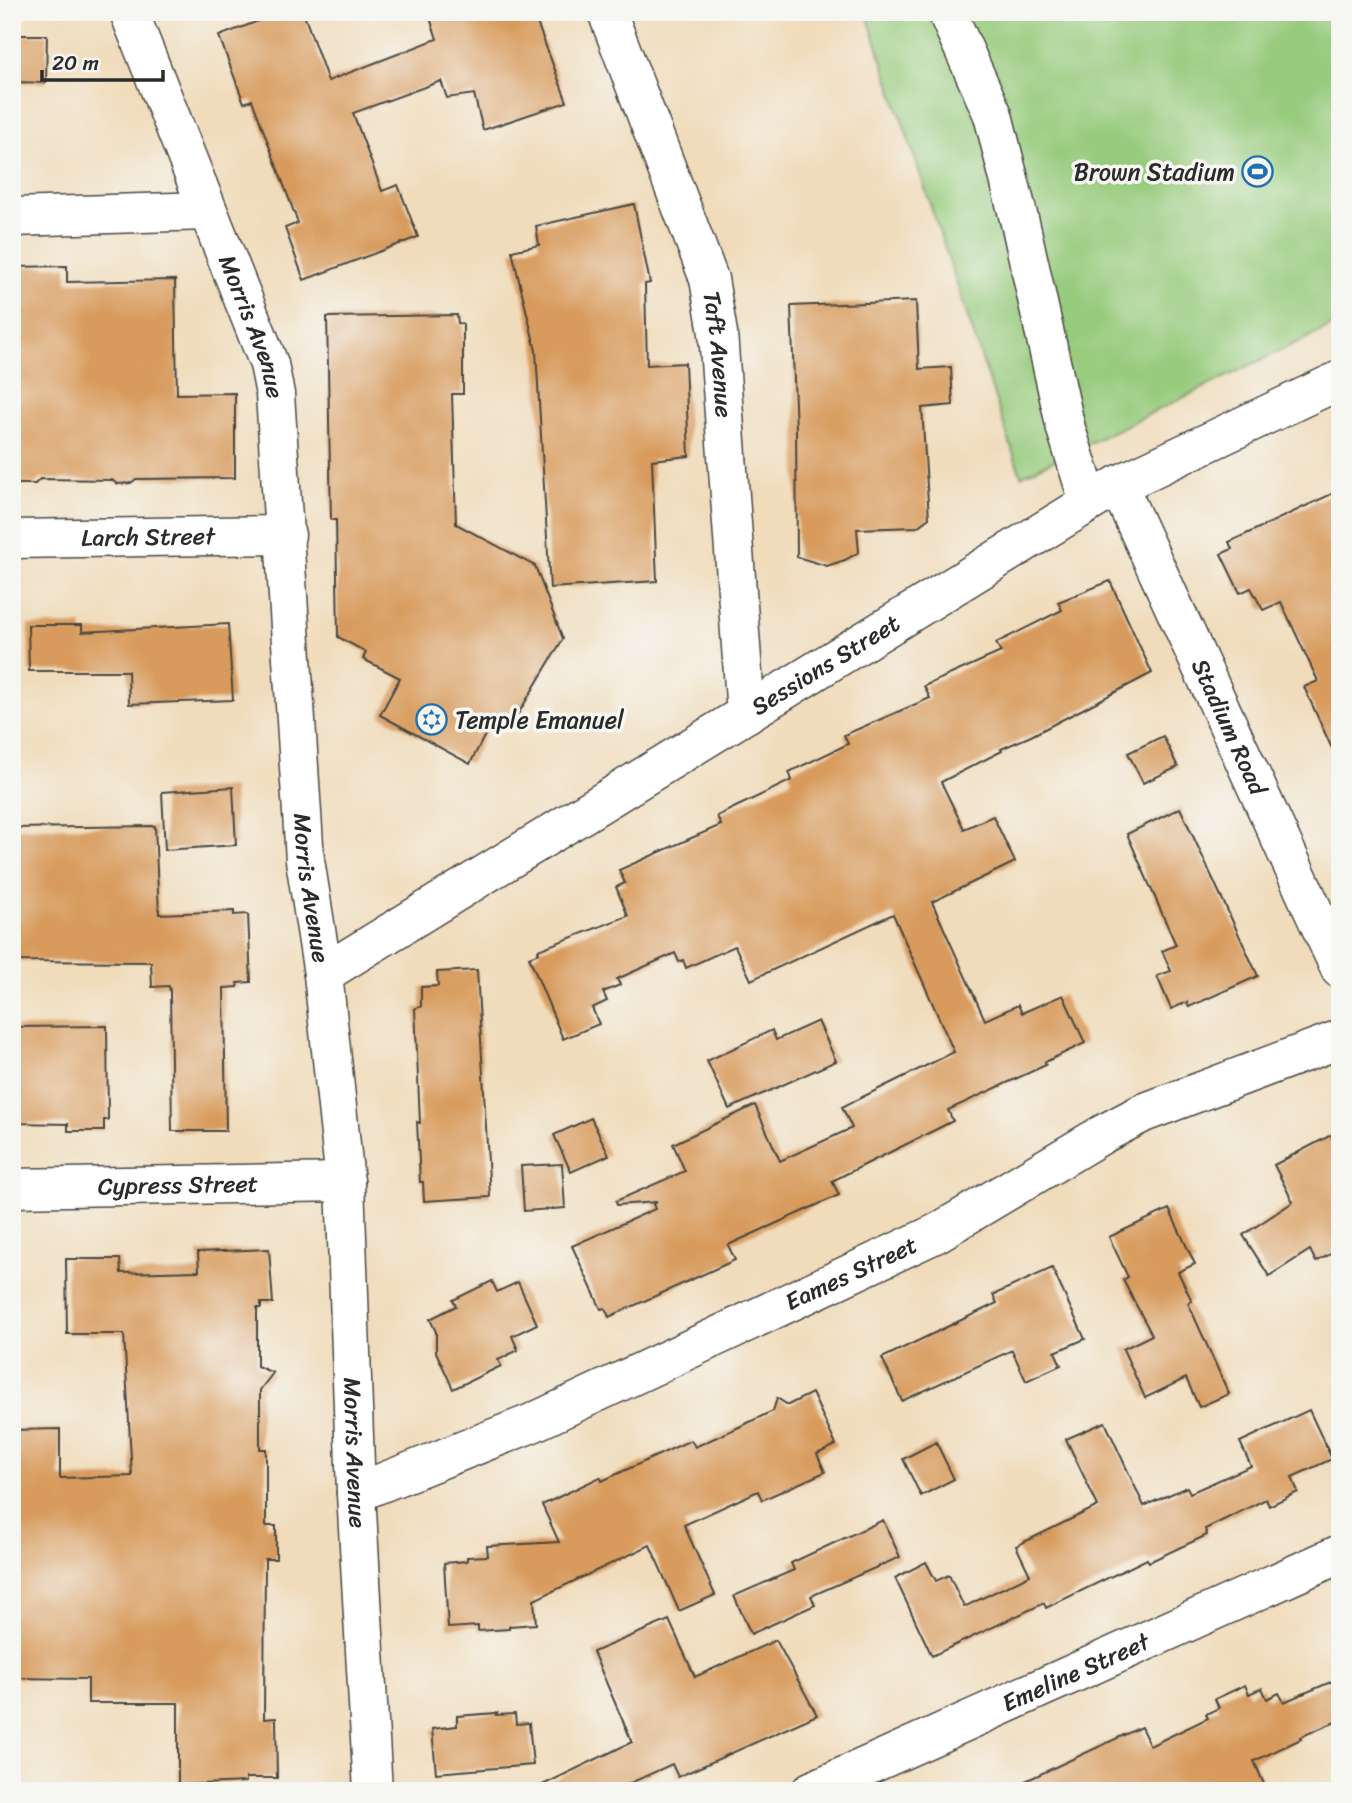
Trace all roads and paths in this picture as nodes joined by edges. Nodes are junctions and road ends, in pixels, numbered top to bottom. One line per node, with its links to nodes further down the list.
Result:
1 (129, 12): 4 (street, Morris Avenue)
2 (607, 12): 10 (street, Taft Avenue)
3 (947, 12): 7 (street, Stadium Road)
4 (207, 211): 5 (street); 8 (street, Morris Avenue)
5 (12, 217)
6 (1340, 380): 7 (street, Sessions Street)
7 (1104, 493): 10 (street, Sessions Street); 11 (street, Stadium Road)
8 (286, 535): 9 (street, Larch Street); 12 (street, Morris Avenue)
9 (12, 539)
10 (746, 714): 12 (street, Sessions Street)
11 (1340, 969)
12 (323, 974): 14 (street, Morris Avenue)
13 (1340, 1039): 16 (street, Eames Street)
14 (345, 1182): 15 (street, Cypress Street); 16 (street, Morris Avenue)
15 (12, 1188)
16 (356, 1493): 18 (street, Morris Avenue)
17 (1340, 1554): 19 (street, Emeline Street)
18 (373, 1791)
19 (811, 1791)

